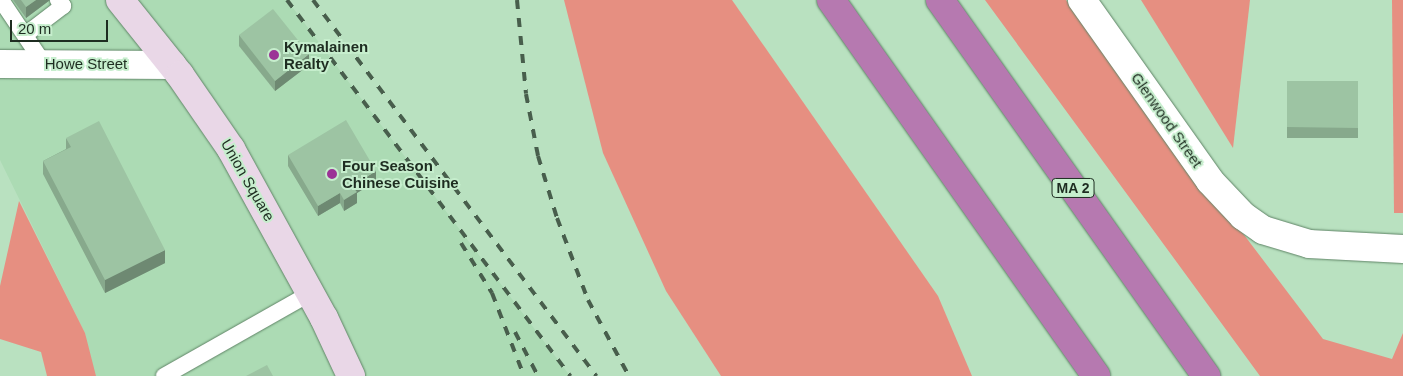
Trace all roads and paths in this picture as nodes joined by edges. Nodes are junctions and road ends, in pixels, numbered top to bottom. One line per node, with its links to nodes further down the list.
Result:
1 (2, 0): 7 (lane)
2 (58, 0): 7 (lane)
3 (120, 0): 10 (main road, Union Square)
4 (831, 0): 15 (highway)
5 (940, 0): 16 (highway, MA 2)
6 (1082, 0): 11 (street, Glenwood Street)
7 (25, 35): 9 (lane)
8 (0, 64): 9 (street, Howe Street)
9 (44, 64): 10 (street, Howe Street)
10 (172, 65): 12 (main road, Union Square)
11 (1403, 249)
12 (310, 293): 13 (lane); 14 (main road, Union Square)
13 (164, 376)
14 (351, 376)
15 (1096, 376)
16 (1206, 376)

